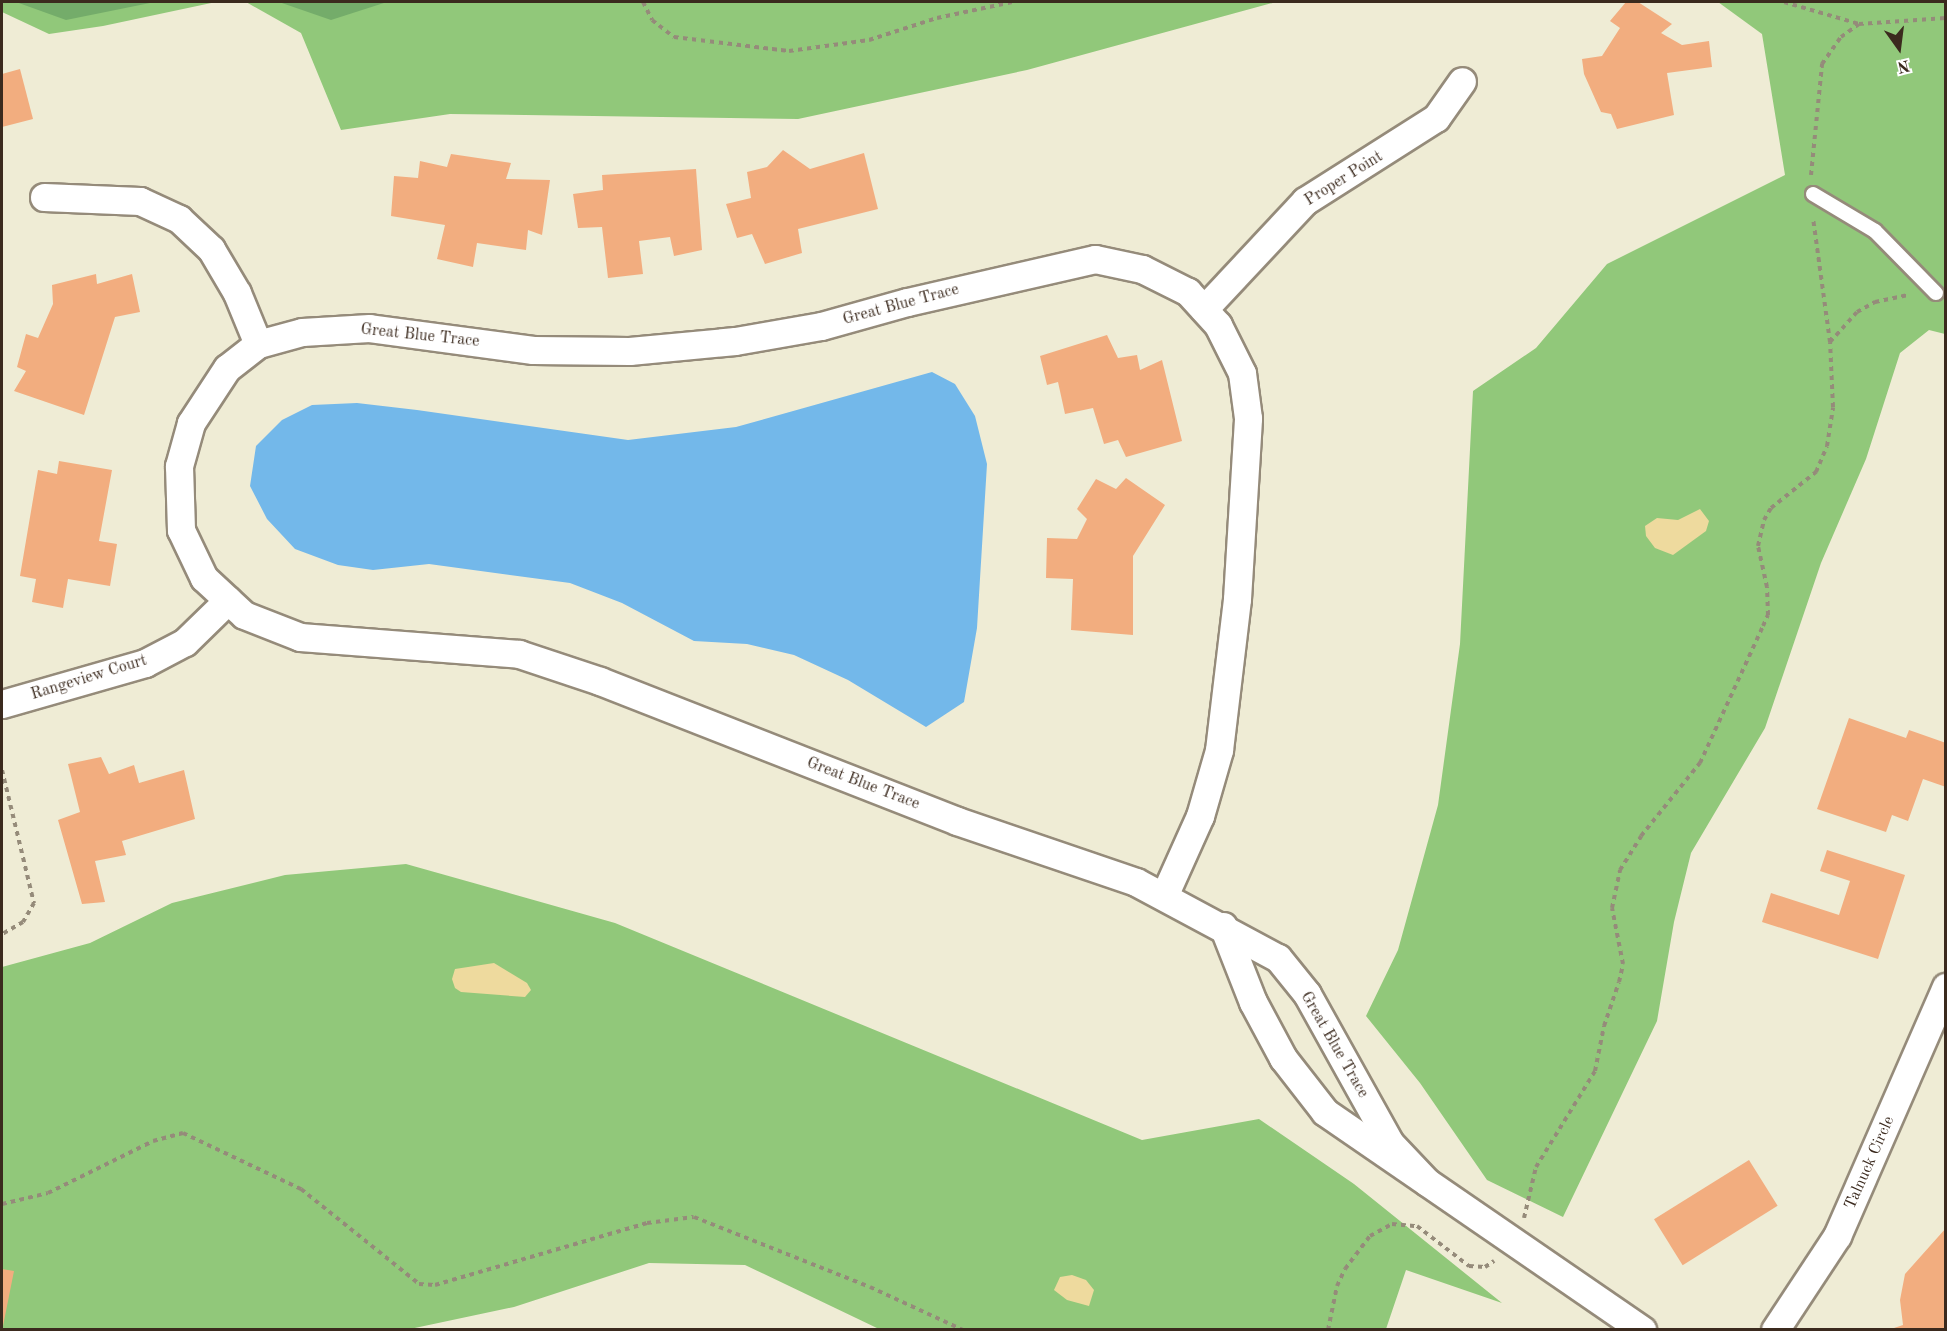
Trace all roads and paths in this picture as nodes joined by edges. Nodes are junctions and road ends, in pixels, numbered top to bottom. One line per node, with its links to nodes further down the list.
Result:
1 (643, 2): 2 (path)
2 (1012, 2)
3 (1784, 2): 5 (path)
4 (1946, 18): 5 (path)
5 (1859, 24): 7 (path)
6 (1462, 81): 10 (street, Proper Point)
7 (1813, 194): 9 (lane); 11 (path)
8 (44, 197): 12 (street)
9 (1936, 293): 11 (path)
10 (1204, 309): 12 (street, Great Blue Trace); 16 (street, Great Blue Trace)
11 (1830, 342): 22 (path)
12 (258, 344): 13 (street, Great Blue Trace)
13 (228, 600): 14 (street, Rangeview Court); 16 (street, Great Blue Trace)
14 (2, 704)
15 (2, 770): 18 (path)
16 (1164, 896): 17 (street, Great Blue Trace)
17 (1223, 926): 20 (street, Great Blue Trace); 20 (street, Great Blue Trace)
18 (2, 934)
19 (1946, 987): 26 (street, Talnuck Circle)
20 (1427, 1182): 22 (street, Great Blue Trace)
21 (2, 1203): 23 (path)
22 (1509, 1240): 24 (path); 25 (street, Great Blue Trace)
23 (963, 1329)
24 (1328, 1329)
25 (1642, 1329)
26 (1775, 1329)

